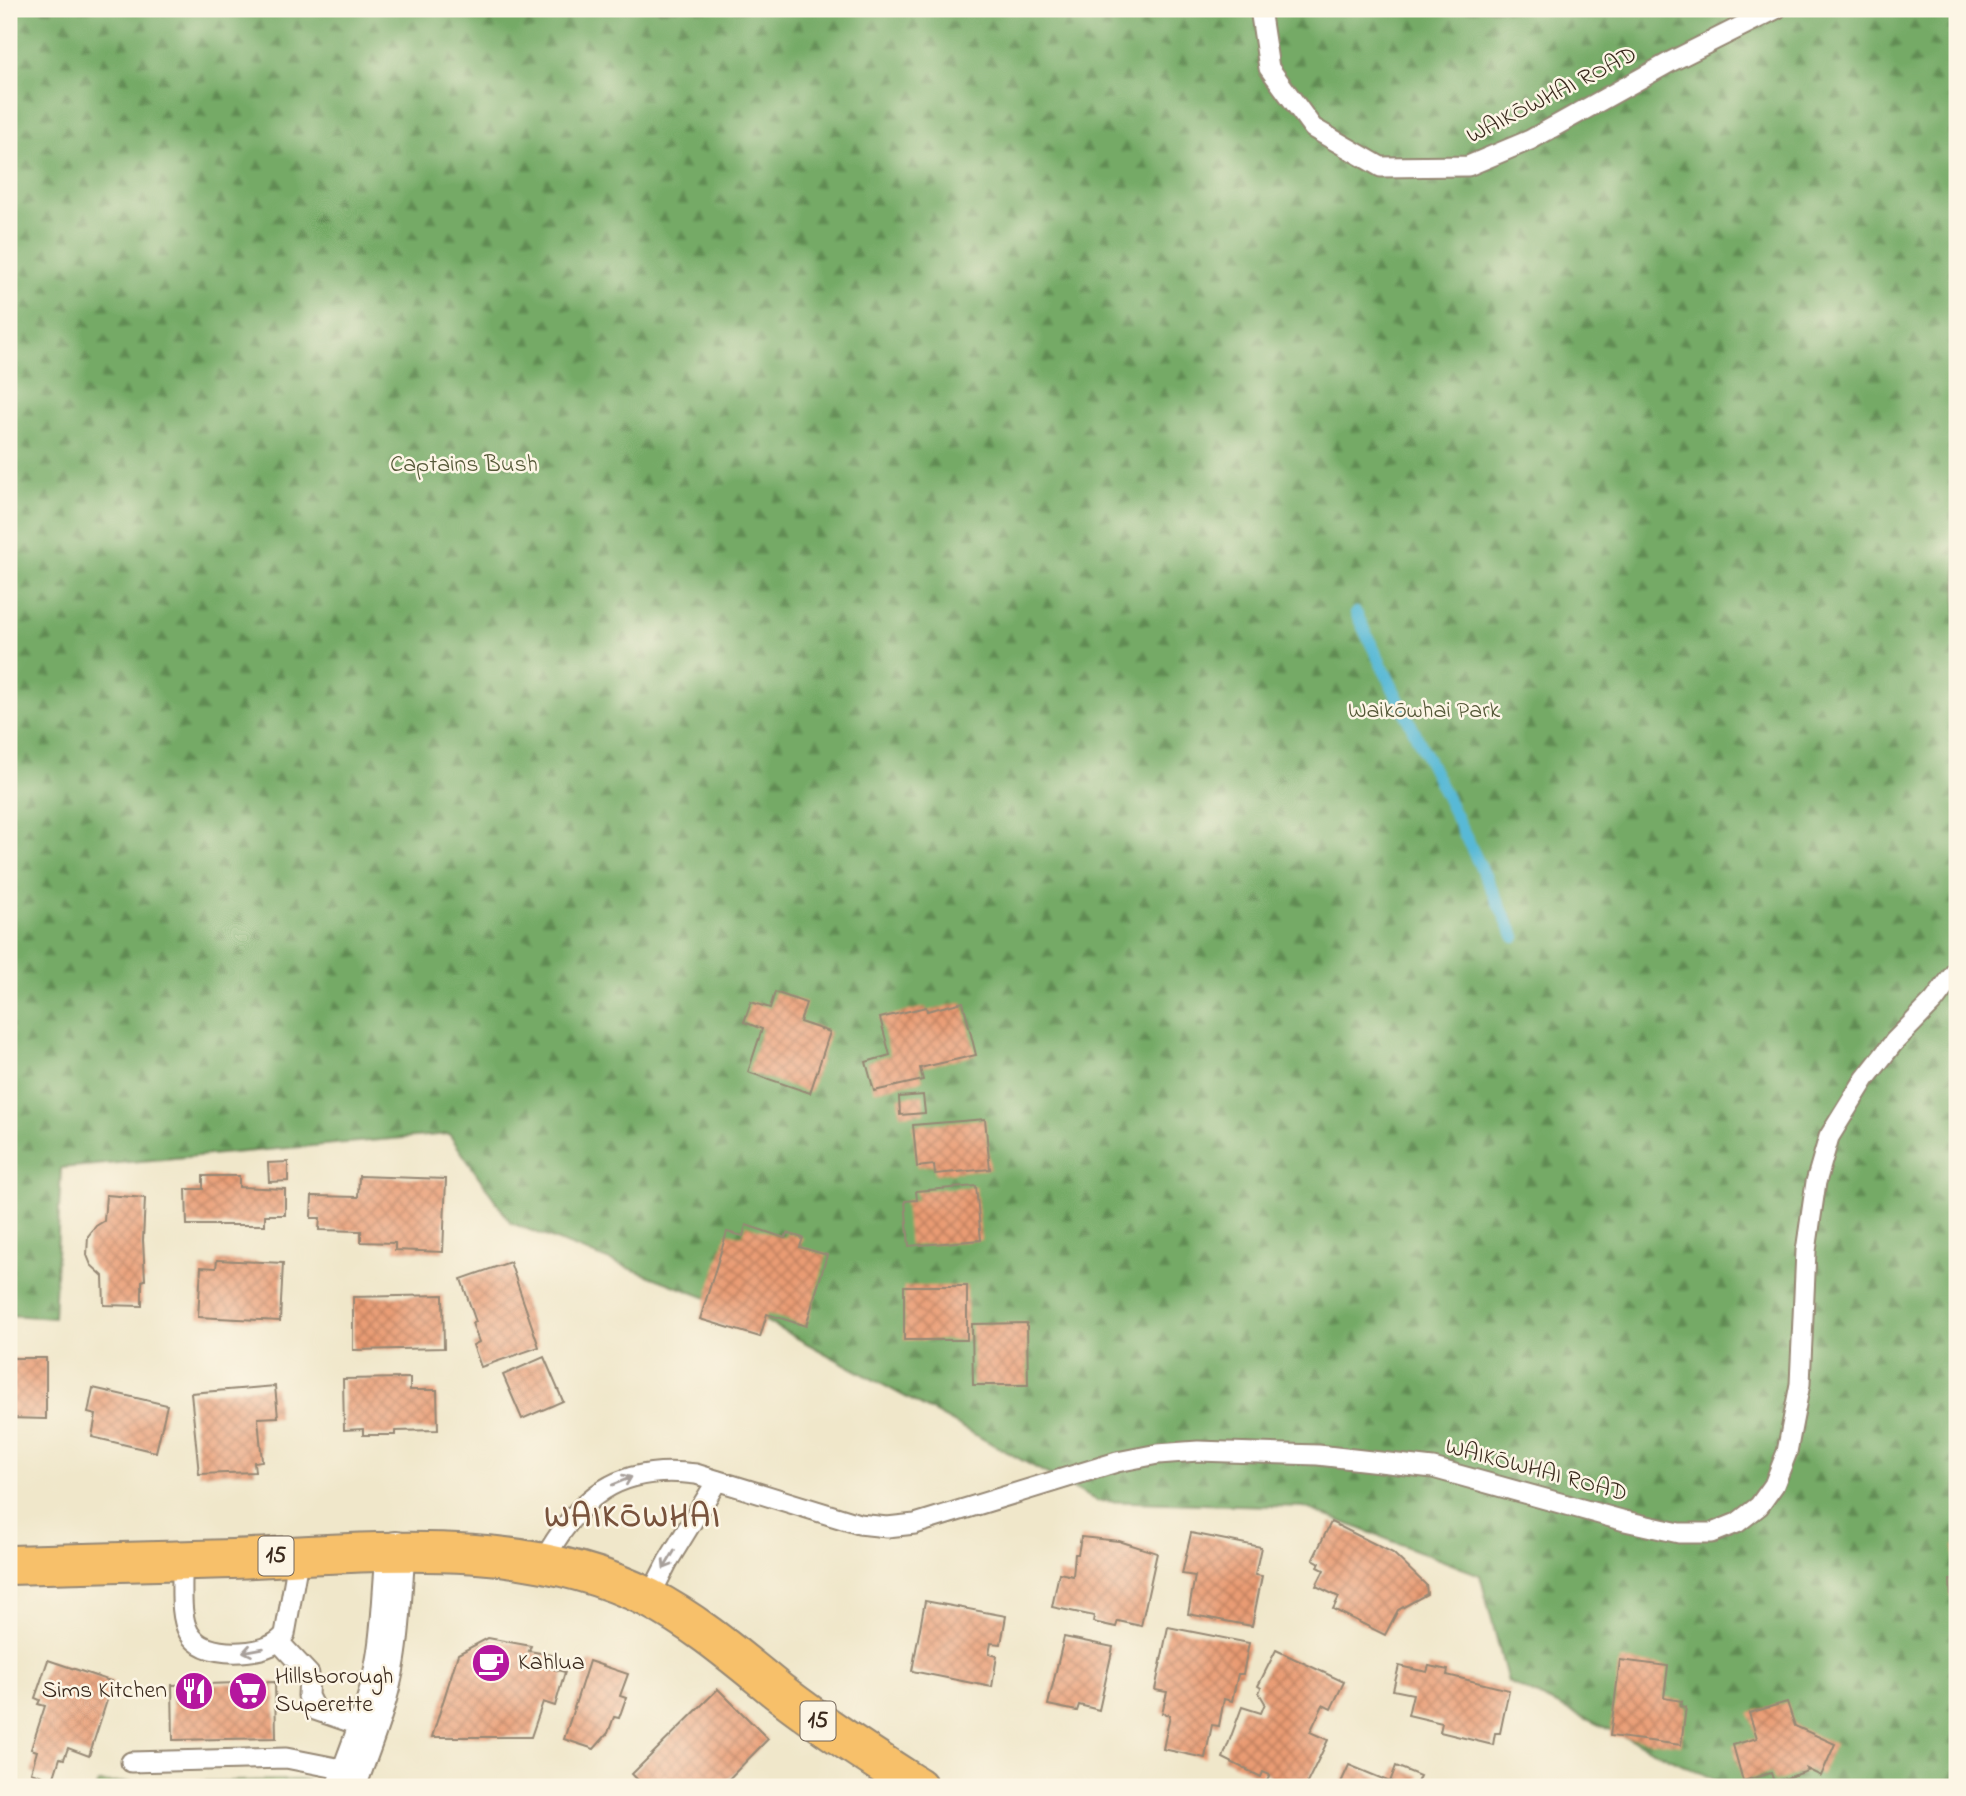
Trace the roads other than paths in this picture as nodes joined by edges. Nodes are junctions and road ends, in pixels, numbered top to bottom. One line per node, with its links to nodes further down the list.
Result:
1 (1260, 9): 2 (lane, WAIKŌWHAI ROAD)
2 (1776, 9)
3 (1957, 971): 4 (lane, WAIKŌWHAI ROAD)
4 (717, 1481): 8 (lane, WAIKŌWHAI ROAD, one-way to 4); 10 (lane, one-way to 10)
5 (396, 1551): 6 (main road, 15); 8 (main road, 15); 12 (street)
6 (299, 1556): 7 (main road, 15); 11 (lane)
7 (182, 1560): 9 (main road, 15); 11 (lane, one-way to 7)
8 (542, 1563): 10 (main road, 15)
9 (9, 1565)
10 (649, 1598): 15 (main road, 15)
11 (279, 1642): 12 (lane)
12 (368, 1728): 14 (street)
13 (131, 1762): 14 (lane)
14 (349, 1779)
15 (918, 1787)

